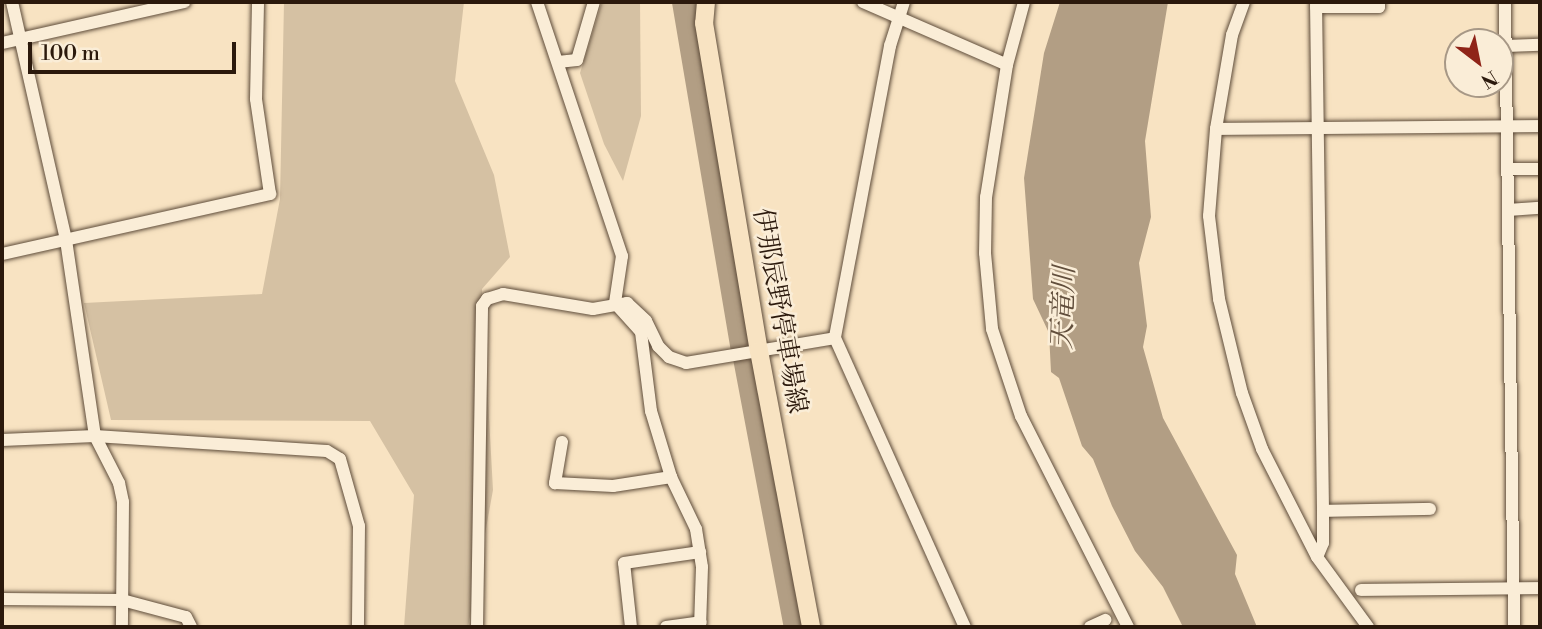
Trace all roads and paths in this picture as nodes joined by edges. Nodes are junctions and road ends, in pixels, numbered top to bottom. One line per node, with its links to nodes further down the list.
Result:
1 (12, 2): 16 (street)
2 (184, 2): 16 (street)
3 (258, 2): 31 (street)
4 (537, 2): 20 (street)
5 (594, 2): 20 (street)
6 (706, 2): 35 (main road, 伊那辰野停車場線)
7 (863, 2): 14 (street)
8 (904, 2): 14 (street)
9 (1024, 2): 21 (street)
10 (1244, 2): 26 (street)
11 (1379, 2): 13 (street)
12 (1505, 2): 15 (street)
13 (1316, 4): 25 (street)
14 (898, 16): 21 (street); 34 (street)
15 (1506, 28)
16 (20, 39): 17 (street); 31 (street)
17 (2, 43)
18 (1540, 45): 19 (street)
19 (1514, 46)
20 (558, 62): 33 (street)
21 (1007, 65): 60 (street)
22 (1505, 98): 23 (street)
23 (1507, 126): 24 (street); 25 (street); 27 (street)
24 (1540, 126)
25 (1317, 127): 26 (street); 41 (street)
26 (1216, 129): 43 (street)
27 (1508, 169): 28 (street); 30 (street)
28 (1540, 169)
29 (1540, 208): 30 (street)
30 (1508, 210): 44 (street)
31 (65, 240): 32 (street); 36 (street)
32 (2, 254)
33 (615, 303): 35 (street); 39 (street); 54 (street)
34 (835, 338): 35 (street); 58 (street)
35 (759, 351): 57 (main road, 伊那辰野停車場線)
36 (95, 436): 37 (street); 48 (street); 53 (street)
37 (2, 440)
38 (562, 442): 39 (street)
39 (671, 477): 42 (street)
40 (1430, 509): 41 (street)
41 (1323, 511): 43 (street)
42 (700, 552): 50 (street); 55 (street)
43 (1317, 557): 61 (street)
44 (1513, 587): 45 (street); 46 (street); 62 (street)
45 (1540, 588)
46 (1361, 590)
47 (2, 599): 48 (street)
48 (122, 600): 51 (street); 52 (street)
49 (1105, 620): 59 (street)
50 (700, 625): 56 (street)
51 (122, 627)
52 (191, 627)
53 (358, 627)
54 (477, 627)
55 (631, 627)
56 (666, 627)
57 (811, 627)
58 (965, 627)
59 (1090, 627)
60 (1128, 627)
61 (1368, 627)
62 (1514, 627)

